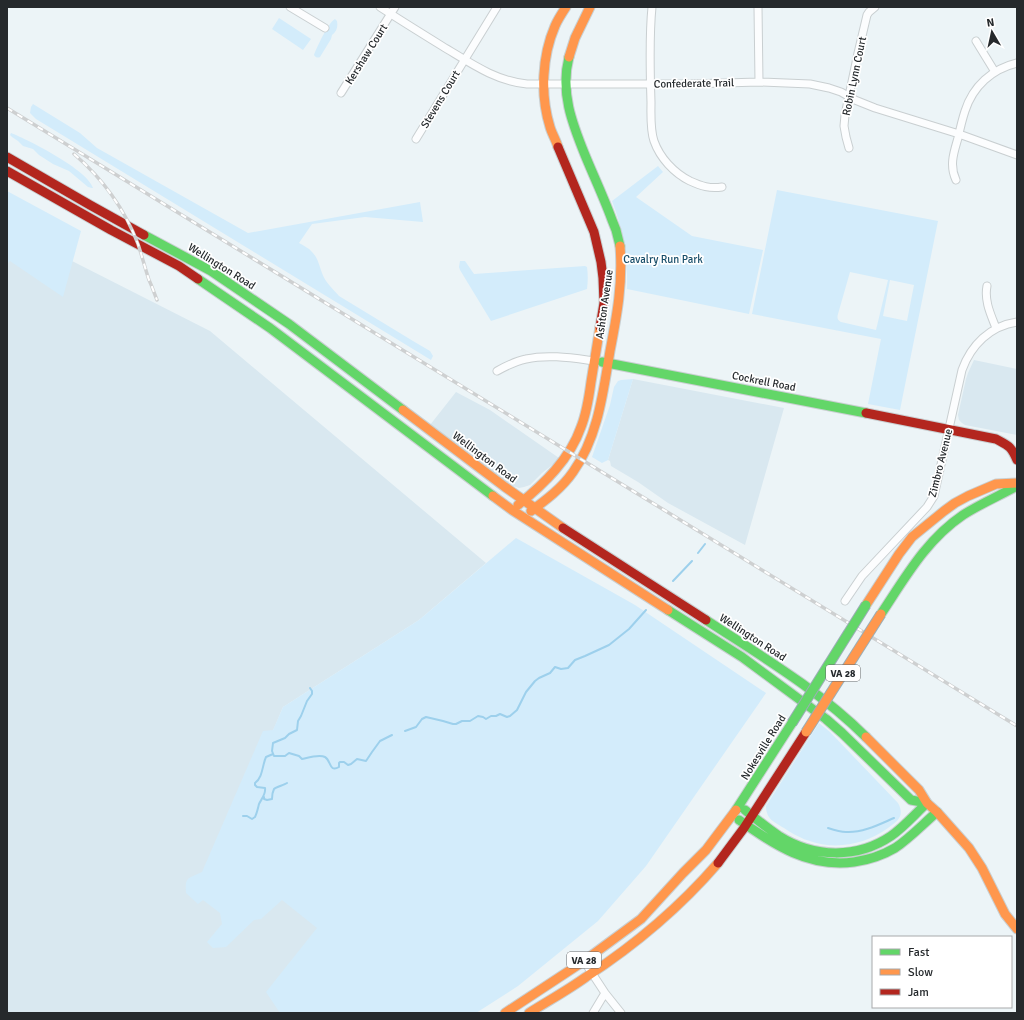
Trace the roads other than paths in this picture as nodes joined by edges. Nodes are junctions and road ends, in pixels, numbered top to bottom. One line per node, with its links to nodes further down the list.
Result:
1 (290, 7): 11 (street)
2 (380, 7): 10 (street, Confederate Trail)
3 (395, 7): 10 (street, Kershaw Court)
4 (497, 7): 13 (street, Stevens Court)
5 (566, 7): 17 (main road, Ashton Avenue)
6 (590, 7): 18 (main road, Ashton Avenue)
7 (652, 7): 19 (street)
8 (758, 7): 16 (street)
9 (875, 7): 21 (street, Robin Lynn Court)
10 (391, 14): 13 (street, Confederate Trail); 20 (street, Kershaw Court)
11 (325, 28)
12 (976, 42): 15 (street)
13 (464, 60): 17 (street, Confederate Trail); 23 (street, Stevens Court)
14 (1017, 63): 15 (street)
15 (995, 72): 22 (street)
16 (759, 82): 19 (street, Confederate Trail); 21 (street, Confederate Trail)
17 (544, 84): 18 (street, Confederate Trail); 33 (main road, Ashton Avenue)
18 (565, 84): 19 (street, Confederate Trail); 34 (main road, Ashton Avenue)
19 (651, 84): 29 (street)
20 (341, 94)
21 (849, 96): 22 (street, Confederate Trail); 24 (street, Robin Lynn Court)
22 (959, 134): 25 (street, Confederate Trail); 28 (street)
23 (416, 139)
24 (849, 148)
25 (1017, 155)
26 (7, 157): 39 (main road, Wellington Road)
27 (7, 171): 41 (main road, Wellington Road)
28 (956, 180)
29 (722, 187)
30 (987, 286): 32 (street)
31 (1017, 322): 32 (street, Zimbro Avenue)
32 (996, 328): 36 (street, Zimbro Avenue)
33 (595, 361): 34 (main road, Cockrell Road); 35 (street, Cockrell Road); 39 (main road, Ashton Avenue)
34 (608, 363): 36 (main road, Cockrell Road); 40 (main road, Ashton Avenue)
35 (497, 371)
36 (949, 429): 37 (main road, Cockrell Road); 43 (street, Zimbro Avenue)
37 (1017, 460)
38 (1017, 484): 45 (main road, Nokesville Road / VA 28, bridge); 48 (main road, Nokesville Road / VA 28, bridge)
39 (524, 500): 40 (main road, Wellington Road); 41 (main road, Ashton Avenue)
40 (534, 508): 42 (main road, Ashton Avenue); 44 (main road, Wellington Road)
41 (512, 510): 42 (main road, Wellington Road)
42 (522, 516): 44 (main road, Wellington Road)
43 (845, 601)
44 (927, 803): 46 (main road, Wellington Road); 48 (main road)
45 (739, 806): 47 (main road, Nokesville Road / VA 28); 48 (main road)
46 (937, 812): 49 (main road); 50 (main road, Wellington Road)
47 (733, 815): 49 (main road); 51 (main road, Nokesville Road / VA 28)
48 (752, 816): 49 (main road, Nokesville Road / VA 28)
49 (746, 825): 52 (main road, Nokesville Road / VA 28)
50 (1017, 929)
51 (584, 961): 52 (street); 54 (main road, Nokesville Road / VA 28)
52 (592, 974): 53 (street); 55 (main road, Nokesville Road / VA 28)
53 (605, 993): 56 (street); 57 (street)
54 (505, 1013)
55 (529, 1013)
56 (593, 1013)
57 (621, 1013)

